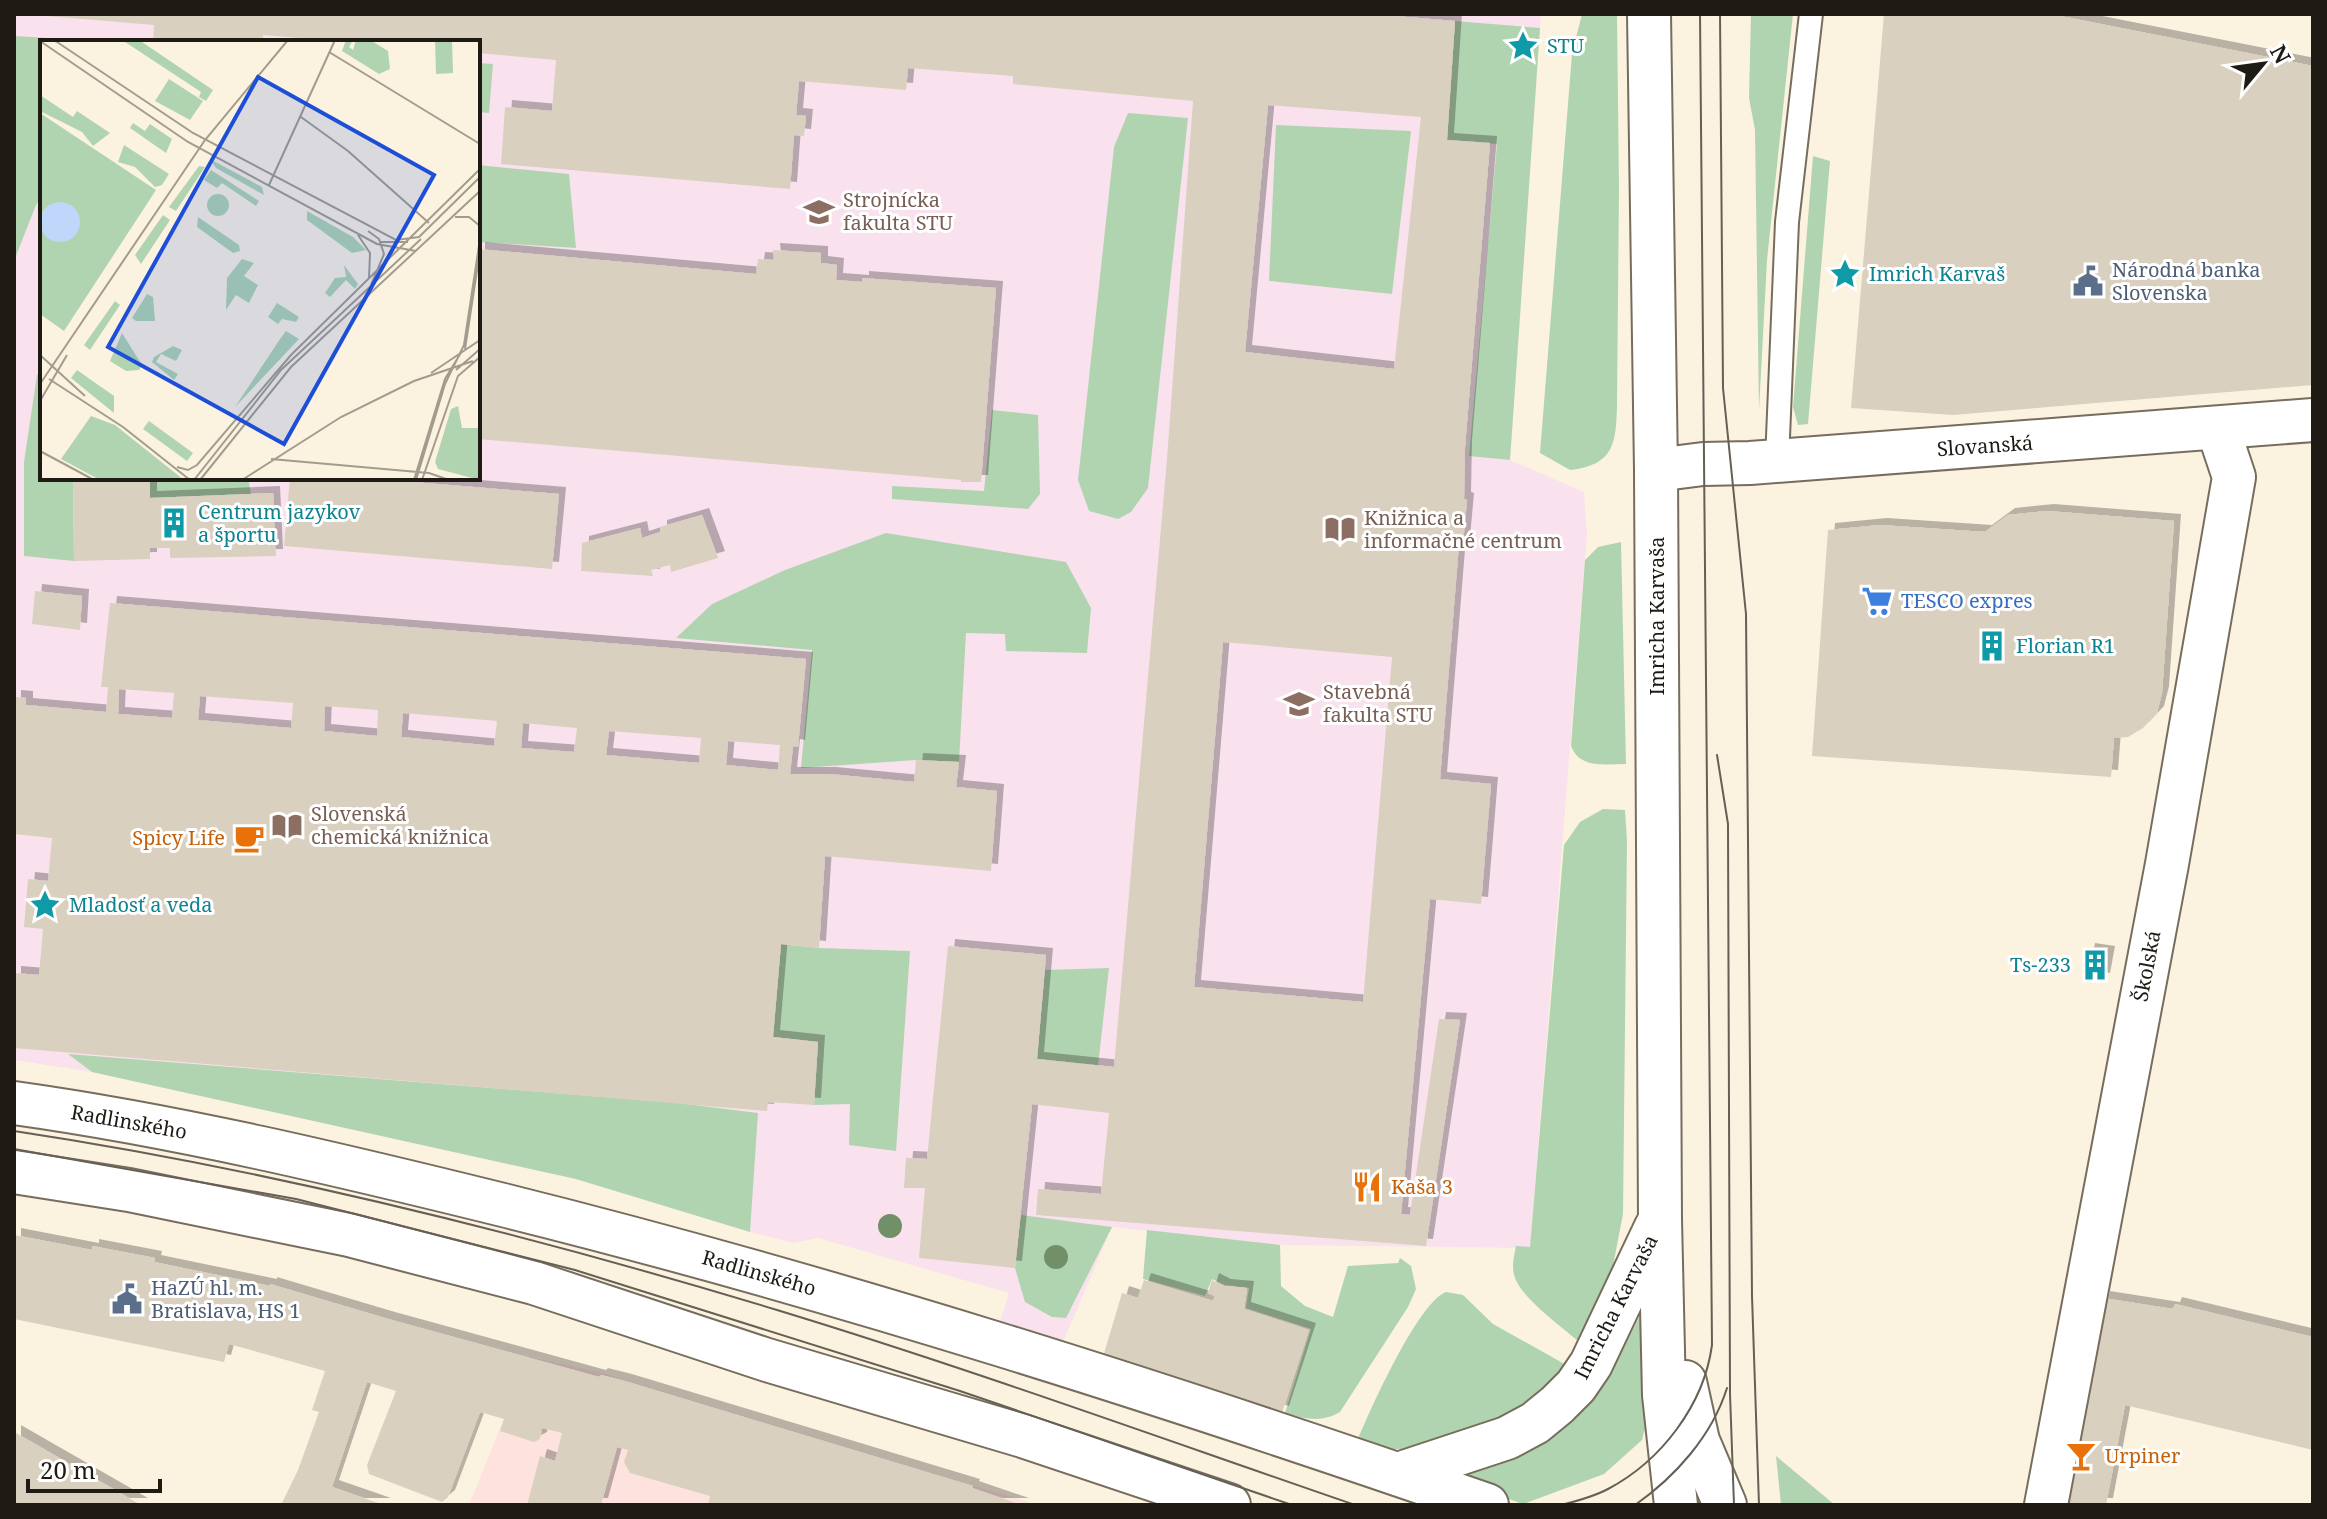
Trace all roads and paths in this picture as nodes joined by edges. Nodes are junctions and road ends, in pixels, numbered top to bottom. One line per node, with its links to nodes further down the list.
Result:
1 (1649, 14): 6 (street, Imricha Karvaša)
2 (1811, 14): 5 (lane)
3 (2313, 420): 4 (street, Slovanská)
4 (2218, 429): 5 (street, Slovanská); 15 (street, Školská)
5 (1777, 461): 6 (street, Slovanská)
6 (1656, 470): 9 (street, Imricha Karvaša)
7 (14, 1103): 10 (street, Radlinského)
8 (14, 1172): 11 (street)
9 (1660, 1219): 10 (street, Imricha Karvaša); 13 (street, Imricha Karvaša); 14 (street, Imricha Karvaša)
10 (1398, 1474): 12 (street, Radlinského)
11 (1229, 1505)
12 (1487, 1505)
13 (1676, 1505)
14 (1725, 1505)
15 (2046, 1505)

